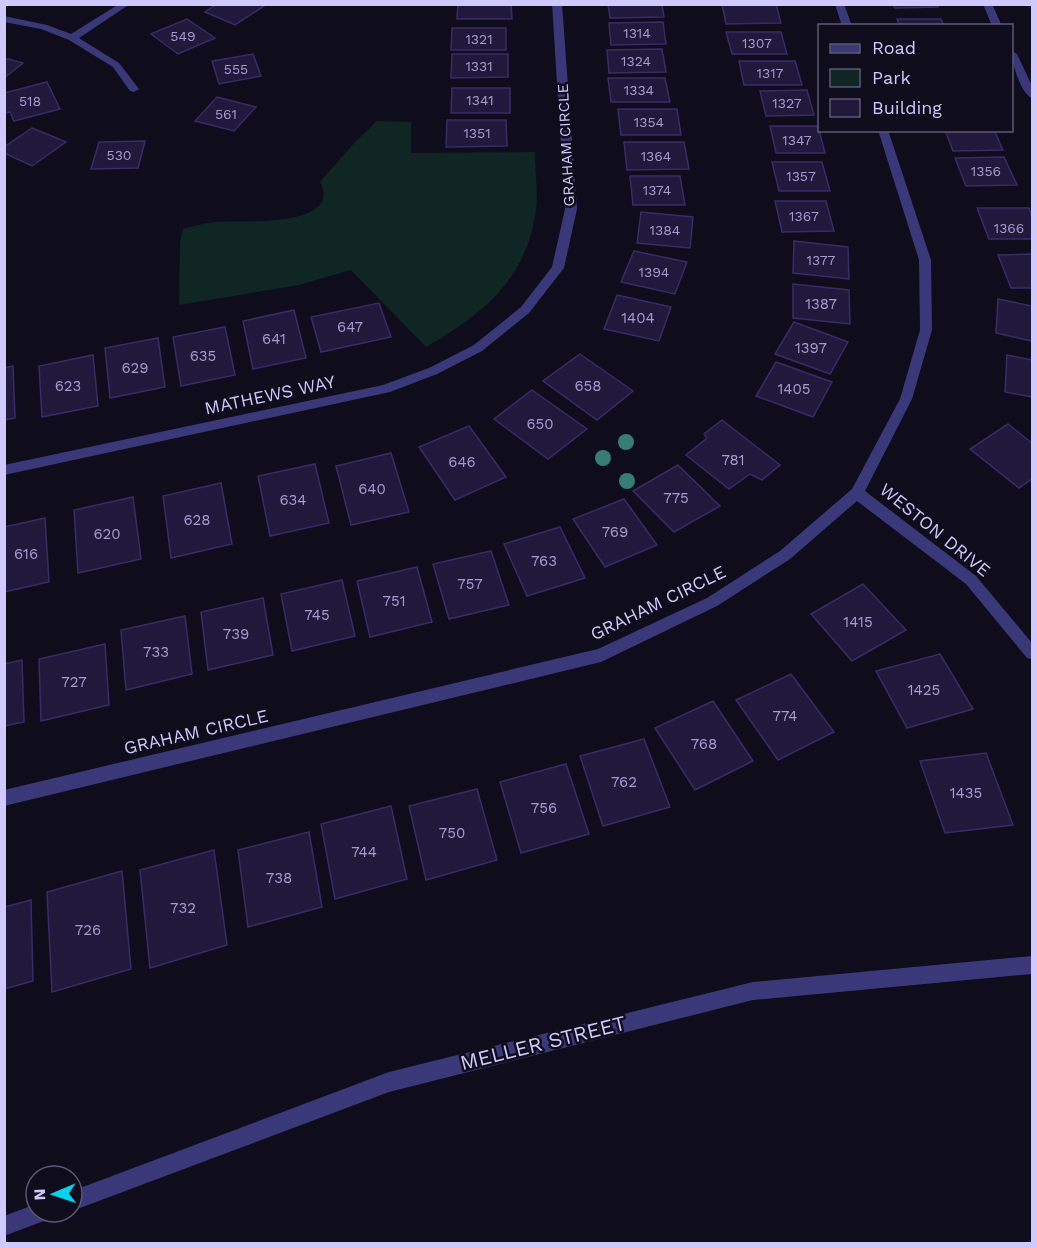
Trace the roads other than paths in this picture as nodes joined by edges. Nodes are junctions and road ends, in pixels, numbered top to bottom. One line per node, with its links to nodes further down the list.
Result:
1 (126, 4): 8 (street)
2 (557, 4): 13 (street, GRAHAM CIRCLE)
3 (839, 4): 6 (street)
4 (987, 4): 7 (street)
5 (4, 19): 8 (street)
6 (846, 24)
7 (996, 24)
8 (72, 38): 10 (street)
9 (1013, 58): 11 (street)
10 (134, 89)
11 (1032, 95)
12 (885, 132): 15 (street, GRAHAM CIRCLE)
13 (525, 310): 14 (street, MATHEWS WAY)
14 (4, 470)
15 (857, 493): 16 (street, WESTON DRIVE); 17 (street, GRAHAM CIRCLE)
16 (1032, 653)
17 (4, 798)
18 (1032, 965): 19 (street, MELLER STREET)
19 (84, 1196)
20 (24, 1219): 21 (street)
21 (4, 1226)

